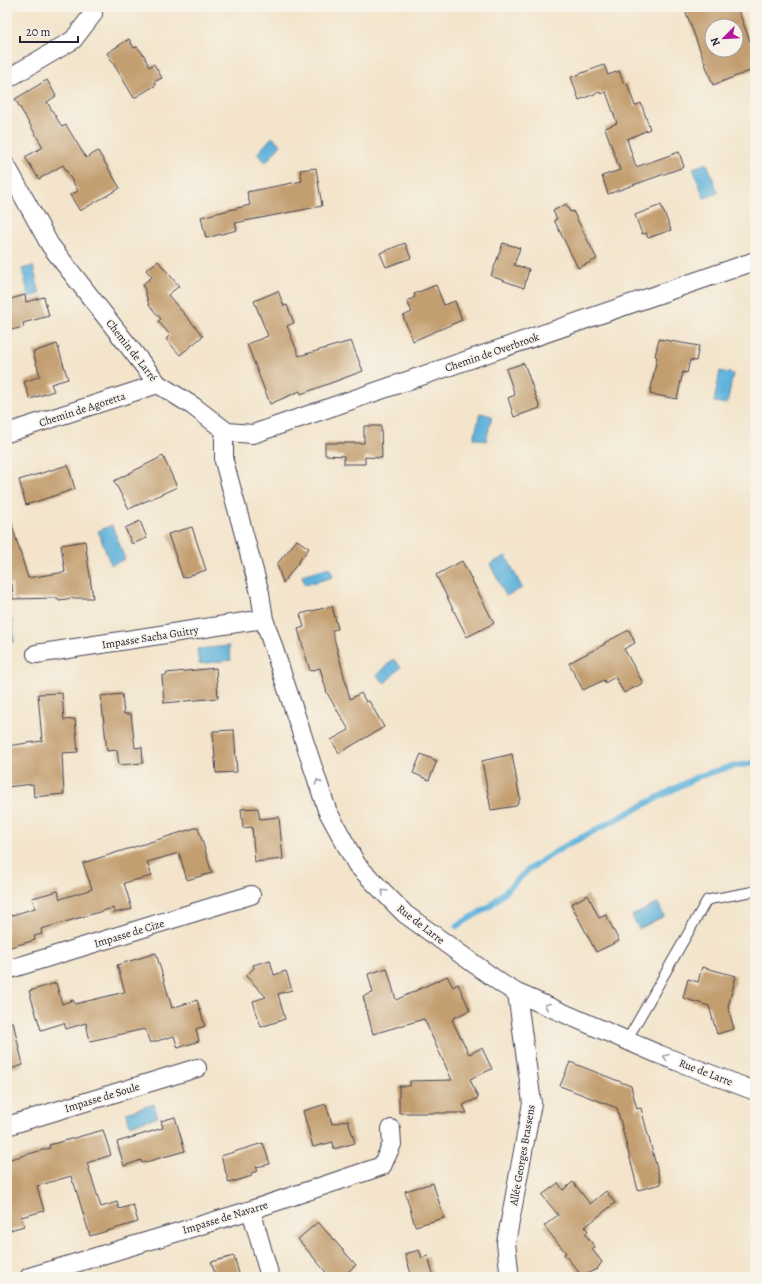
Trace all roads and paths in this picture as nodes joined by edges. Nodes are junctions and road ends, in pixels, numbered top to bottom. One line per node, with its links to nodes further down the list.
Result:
1 (93, 14): 2 (street)
2 (7, 79)
3 (7, 167): 5 (street, Chemin de Larré)
4 (755, 261): 6 (street, Chemin de Overbrook)
5 (158, 384): 6 (street, Chemin de Larré); 7 (street, Chemin de Agoretta)
6 (227, 432): 8 (street, Rue de Larre)
7 (7, 433)
8 (264, 620): 9 (street, Impasse Sacha Guitry); 13 (street, Rue de Larre, one-way to 8)
9 (36, 654)
10 (755, 891): 14 (lane)
11 (251, 896): 12 (street, Impasse de Cize)
12 (7, 970)
13 (517, 993): 14 (street, Rue de Larre, one-way to 13); 20 (street, Allée Georges Brassens)
14 (627, 1040): 16 (street, Rue de Larre, one-way to 14)
15 (197, 1068): 17 (street, Impasse de Soule)
16 (755, 1091)
17 (7, 1126)
18 (391, 1129): 19 (street, Impasse de Navarre)
19 (251, 1210): 21 (street, Impasse de Navarre); 22 (street)
20 (509, 1270)
21 (29, 1277)
22 (270, 1277)

